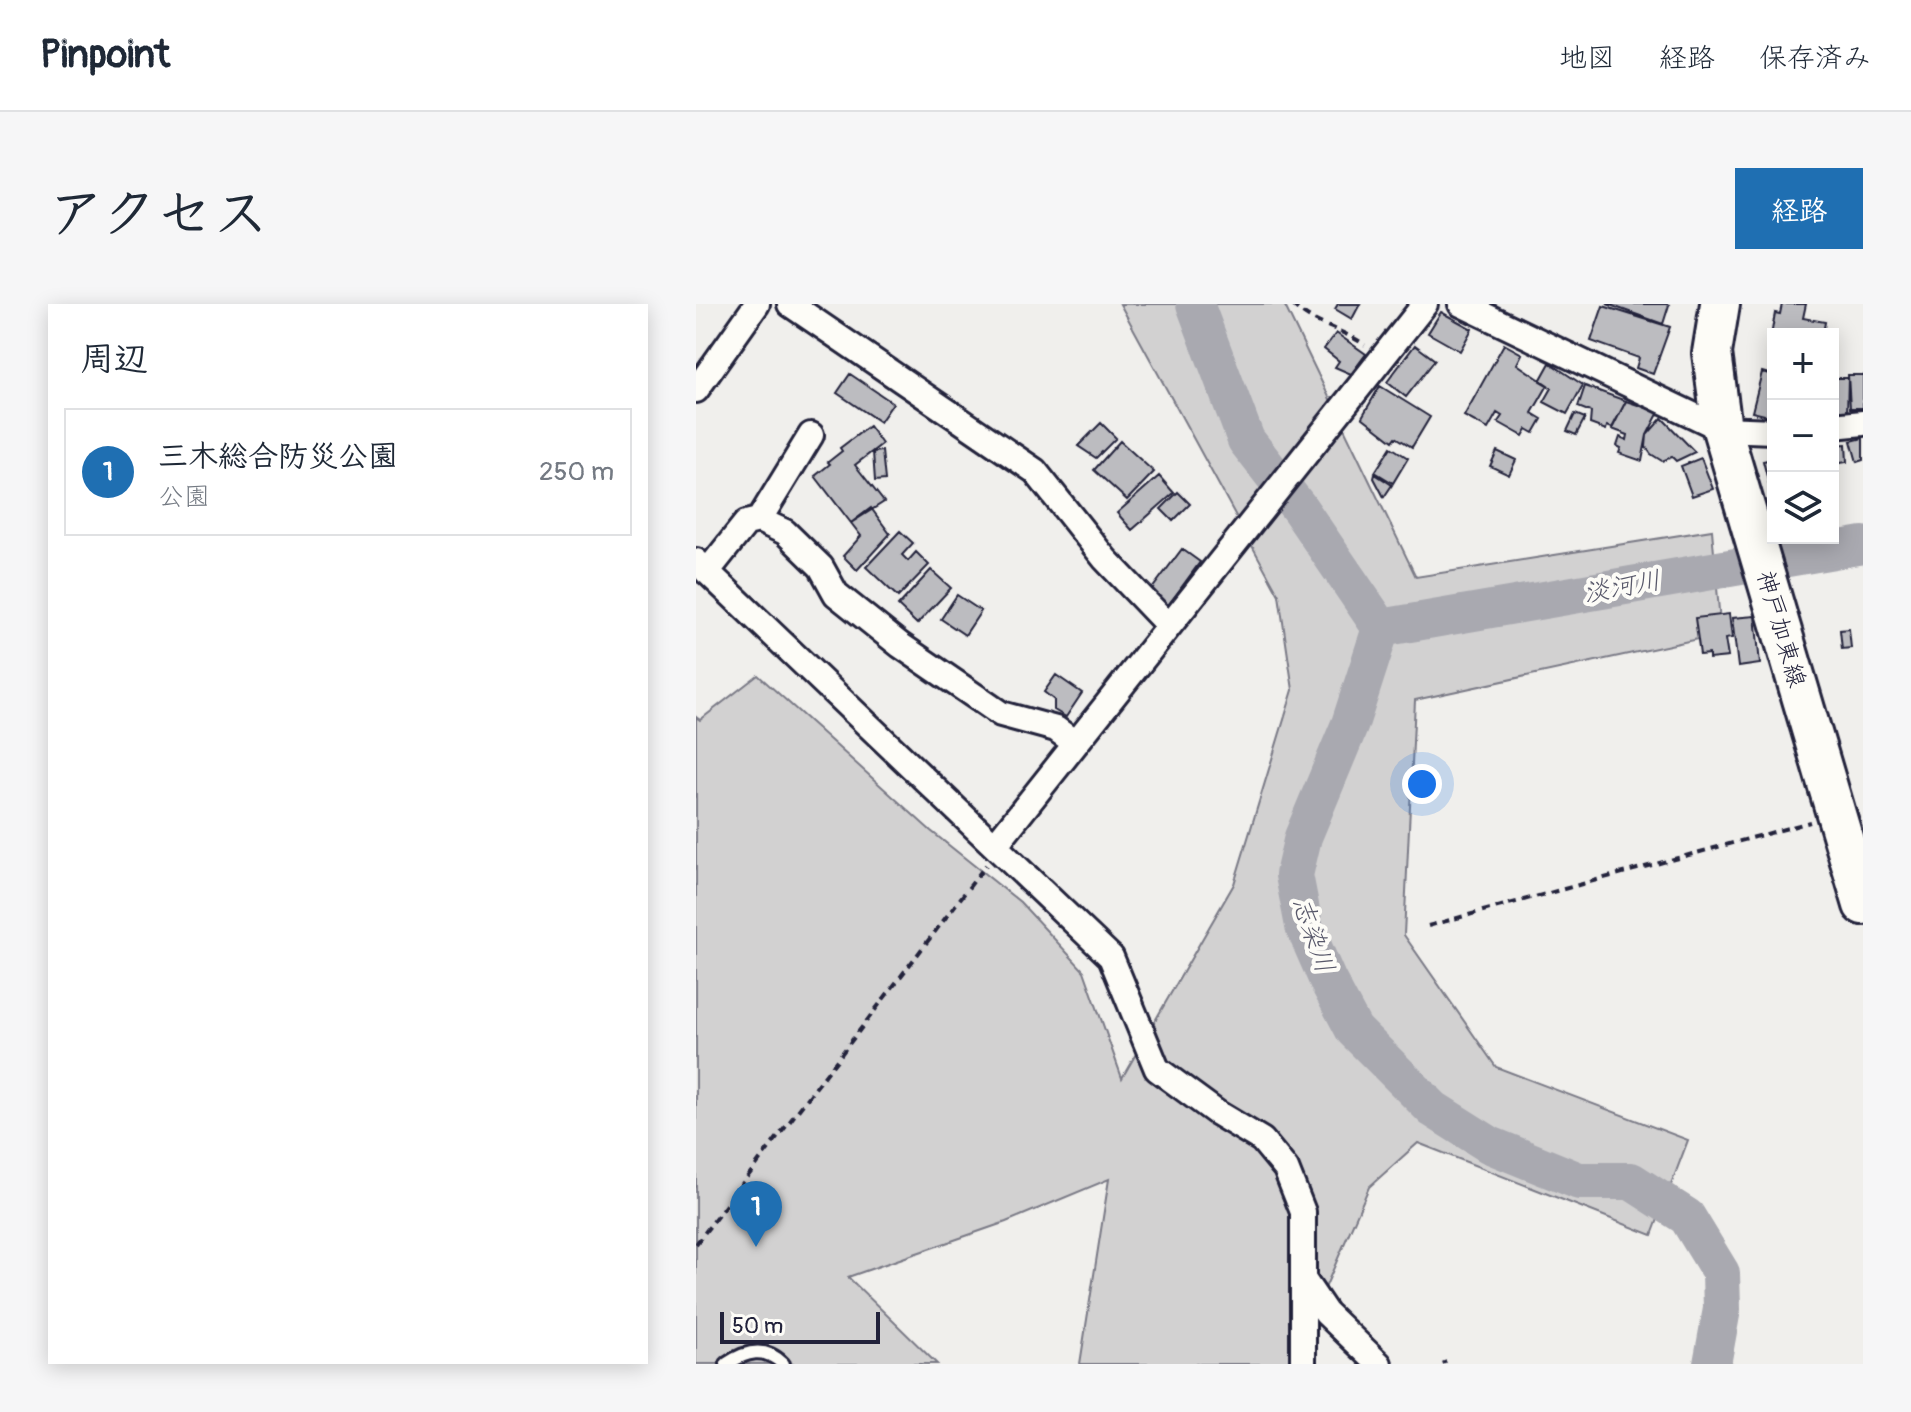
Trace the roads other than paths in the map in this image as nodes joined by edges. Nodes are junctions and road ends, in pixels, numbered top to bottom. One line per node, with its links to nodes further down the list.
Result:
1 (757, 304): 6 (street)
2 (790, 304): 14 (street)
3 (1425, 304): 14 (street)
4 (1461, 304): 9 (street)
5 (1720, 304): 9 (main road, 神戸加東線)
6 (696, 390)
7 (1863, 423): 8 (street)
8 (1839, 425)
9 (1722, 429): 10 (street); 17 (main road, 神戸加東線)
10 (1767, 431)
11 (811, 435): 12 (street)
12 (759, 520): 13 (street); 15 (street)
13 (702, 567): 16 (street)
14 (1168, 625): 15 (street)
15 (1075, 743): 16 (street)
16 (996, 844): 18 (street)
17 (1863, 905)
18 (1305, 1282): 21 (street); 22 (street)
19 (727, 1364): 20 (lane)
20 (783, 1364)
21 (1303, 1364)
22 (1379, 1364)

